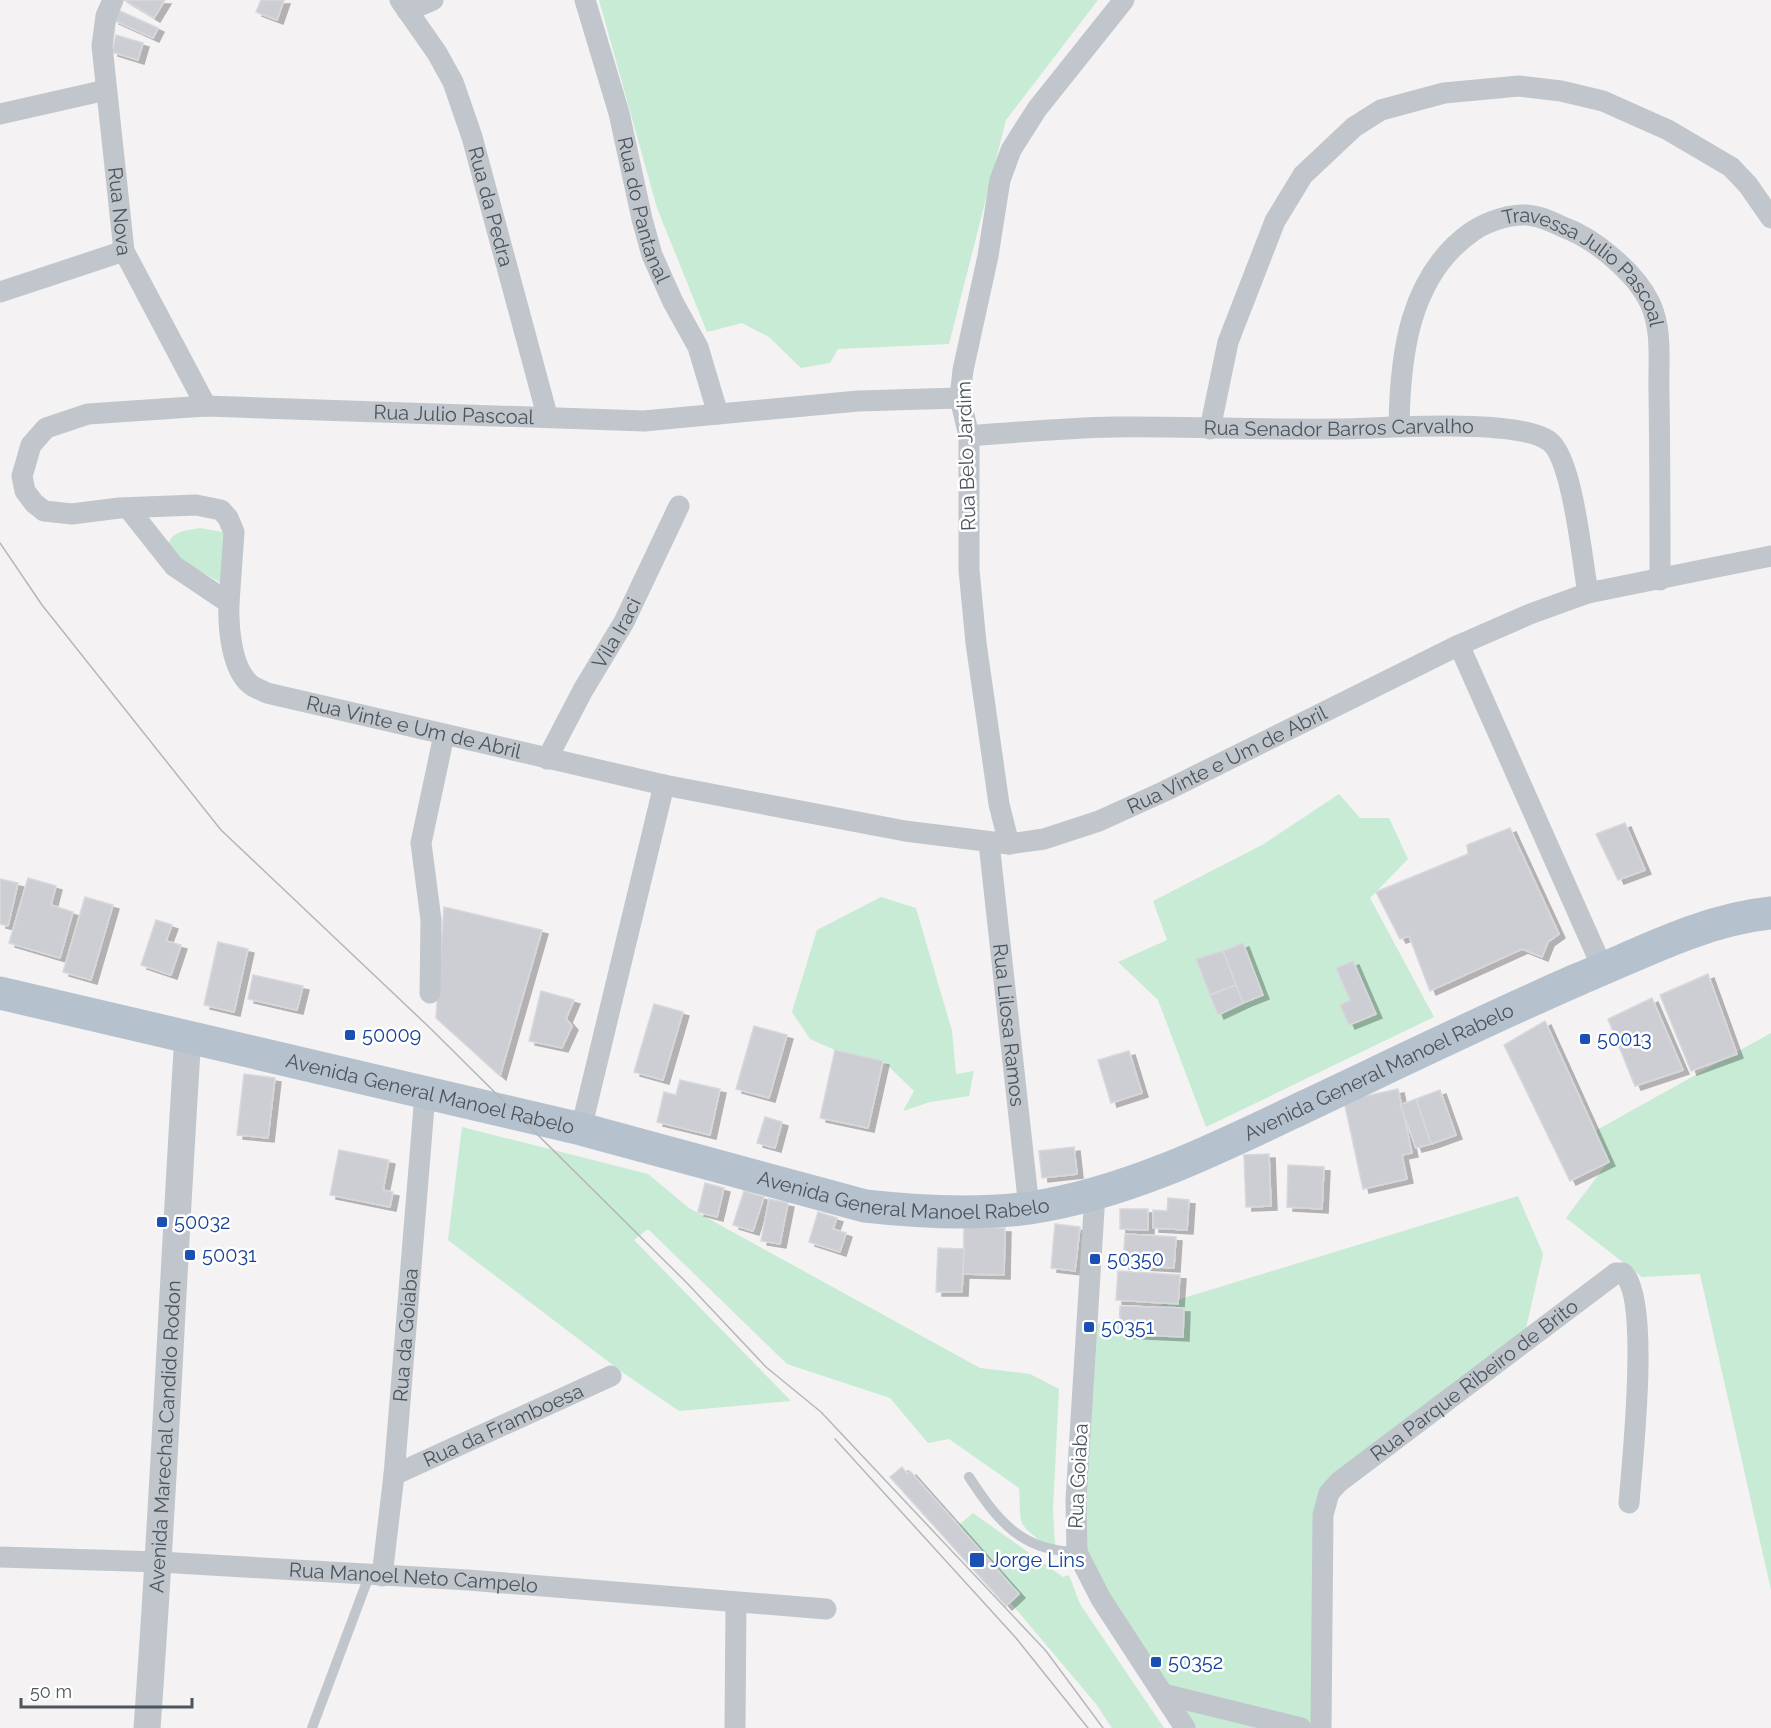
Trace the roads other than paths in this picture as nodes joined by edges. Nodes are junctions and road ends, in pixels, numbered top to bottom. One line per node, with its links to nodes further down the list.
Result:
1 (113, 0): 6 (street, Rua Nova)
2 (433, 0): 5 (street, Rua da Pedra)
3 (585, 0): 13 (street, Rua do Pantanal)
4 (1124, 0): 11 (street, Rua Belo Jardim)
5 (403, 5): 14 (street, Rua da Pedra)
6 (106, 90): 7 (street); 9 (street, Rua Nova)
7 (0, 114)
8 (1771, 218): 16 (street)
9 (124, 251): 10 (street); 12 (street, Rua Nova)
10 (0, 292)
11 (960, 398): 13 (street, Rua Julio Pascoal); 17 (street, Rua Belo Jardim)
12 (206, 406): 14 (street, Rua Julio Pascoal); 20 (street, Rua Julio Pascoal)
13 (718, 414): 14 (street, Rua Julio Pascoal)
14 (548, 415)
15 (1399, 426): 16 (street, Rua Senador Barros Carvalho); 22 (street, Travessa Julio Pascoal); 23 (street, Rua Senador Barros Carvalho)
16 (1210, 429): 17 (street, Rua Senador Barros Carvalho)
17 (969, 436): 29 (street, Rua Belo Jardim)
18 (680, 506): 27 (street, Vila Iraci)
19 (128, 508): 20 (street, Rua Vinte e Um de Abril); 24 (street); 24 (street, Rua Vinte e Um de Abril)
20 (44, 511)
21 (1771, 556): 22 (street, Rua Vinte e Um de Abril)
22 (1660, 580): 23 (street, Rua Vinte e Um de Abril)
23 (1588, 593): 25 (street, Rua Vinte e Um de Abril)
24 (229, 603): 26 (street, Rua Vinte e Um de Abril)
25 (1459, 645): 29 (street, Rua Vinte e Um de Abril); 31 (street)
26 (444, 735): 27 (street, Rua Vinte e Um de Abril); 33 (street)
27 (547, 759): 28 (street, Rua Vinte e Um de Abril)
28 (664, 785): 29 (street, Rua Vinte e Um de Abril); 36 (street)
29 (999, 844): 38 (street, Rua Lilosa Ramos)
30 (1771, 913): 31 (main road, Avenida General Manoel Rabelo)
31 (1603, 969): 37 (main road, Avenida General Manoel Rabelo)
32 (0, 993): 34 (main road, Avenida General Manoel Rabelo)
33 (430, 993)
34 (188, 1036): 35 (main road, Avenida General Manoel Rabelo); 45 (street, Avenida Marechal Candido Rodon)
35 (425, 1094): 36 (main road, Avenida General Manoel Rabelo); 40 (street, Rua da Goiaba)
36 (581, 1129): 38 (main road, Avenida General Manoel Rabelo)
37 (1095, 1194): 38 (main road, Avenida General Manoel Rabelo); 43 (street, Rua Goiaba)
38 (1029, 1208)
39 (611, 1376): 40 (street, Rua da Framboesa)
40 (394, 1475): 46 (street, Rua da Goiaba)
41 (969, 1477): 43 (lane)
42 (1629, 1503): 55 (street, Rua Parque Ribeiro de Brito)
43 (1077, 1552): 49 (street, Rua Goiaba)
44 (0, 1557): 45 (street, Rua Manoel Neto Campelo)
45 (160, 1562): 46 (street, Rua Manoel Neto Campelo); 50 (street, Avenida Marechal Candido Rodon)
46 (375, 1576): 47 (street, Rua Manoel Neto Campelo); 51 (lane)
47 (736, 1603): 48 (street, Rua Manoel Neto Campelo); 52 (street)
48 (826, 1609)
49 (1163, 1694): 53 (street, Rua Goiaba); 54 (street)
50 (147, 1728)
51 (312, 1728)
52 (735, 1728)
53 (1185, 1728)
54 (1301, 1728)
55 (1321, 1728)

